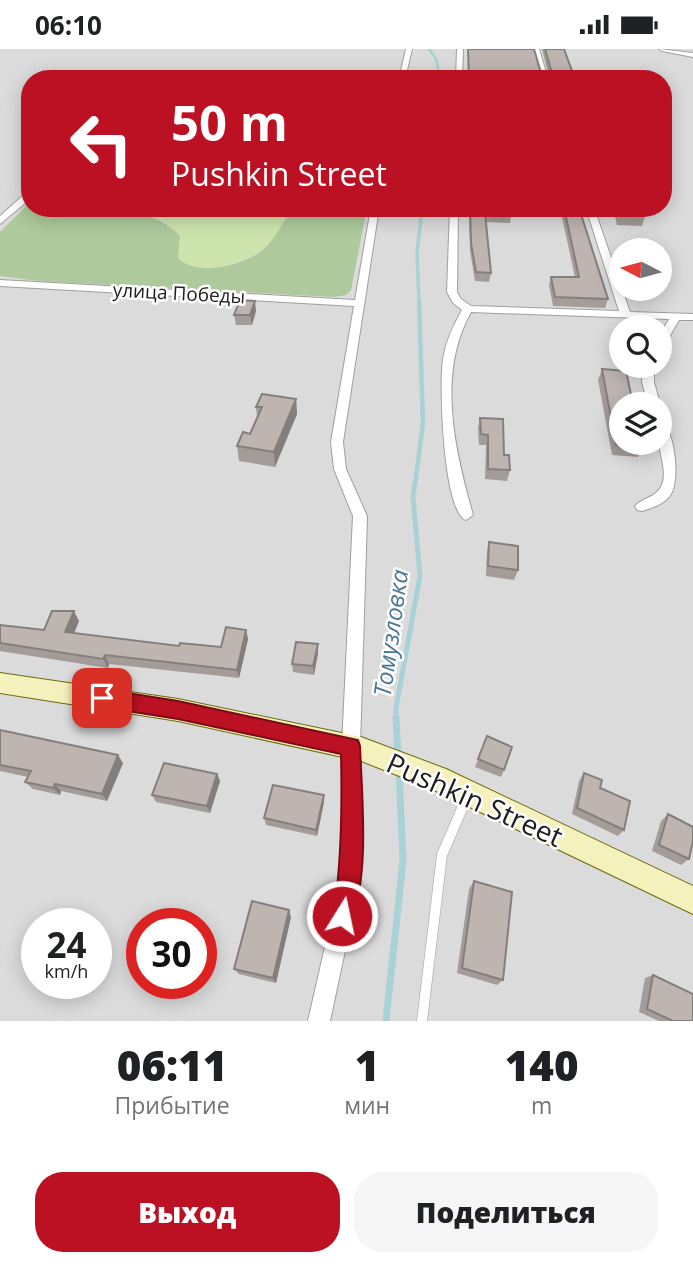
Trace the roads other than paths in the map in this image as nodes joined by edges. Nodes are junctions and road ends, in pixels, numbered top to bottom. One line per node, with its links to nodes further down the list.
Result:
1 (409, 49): 8 (street)
2 (460, 49): 9 (street)
3 (536, 49): 10 (street)
4 (662, 49): 6 (street)
5 (693, 50): 6 (street)
6 (673, 51): 7 (street)
7 (693, 55)
8 (404, 70)
9 (459, 70)
10 (542, 70)
11 (21, 202): 15 (street)
12 (373, 217): 17 (street)
13 (454, 217): 18 (street)
14 (593, 217): 19 (street)
15 (0, 221)
16 (0, 283): 17 (street, улица Победы)
17 (358, 303): 27 (street)
18 (468, 309): 19 (street); 25 (street)
19 (625, 313): 20 (street)
20 (676, 316): 21 (street); 22 (street)
21 (693, 317)
22 (672, 323)
23 (668, 455): 24 (street)
24 (642, 506)
25 (466, 515)
26 (0, 683): 27 (main road, Pushkin Street)
27 (356, 748): 28 (main road, Pushkin Street); 30 (street)
28 (469, 793): 29 (main road, Pushkin Street); 31 (lane)
29 (693, 901)
30 (319, 1021)
31 (422, 1021)

